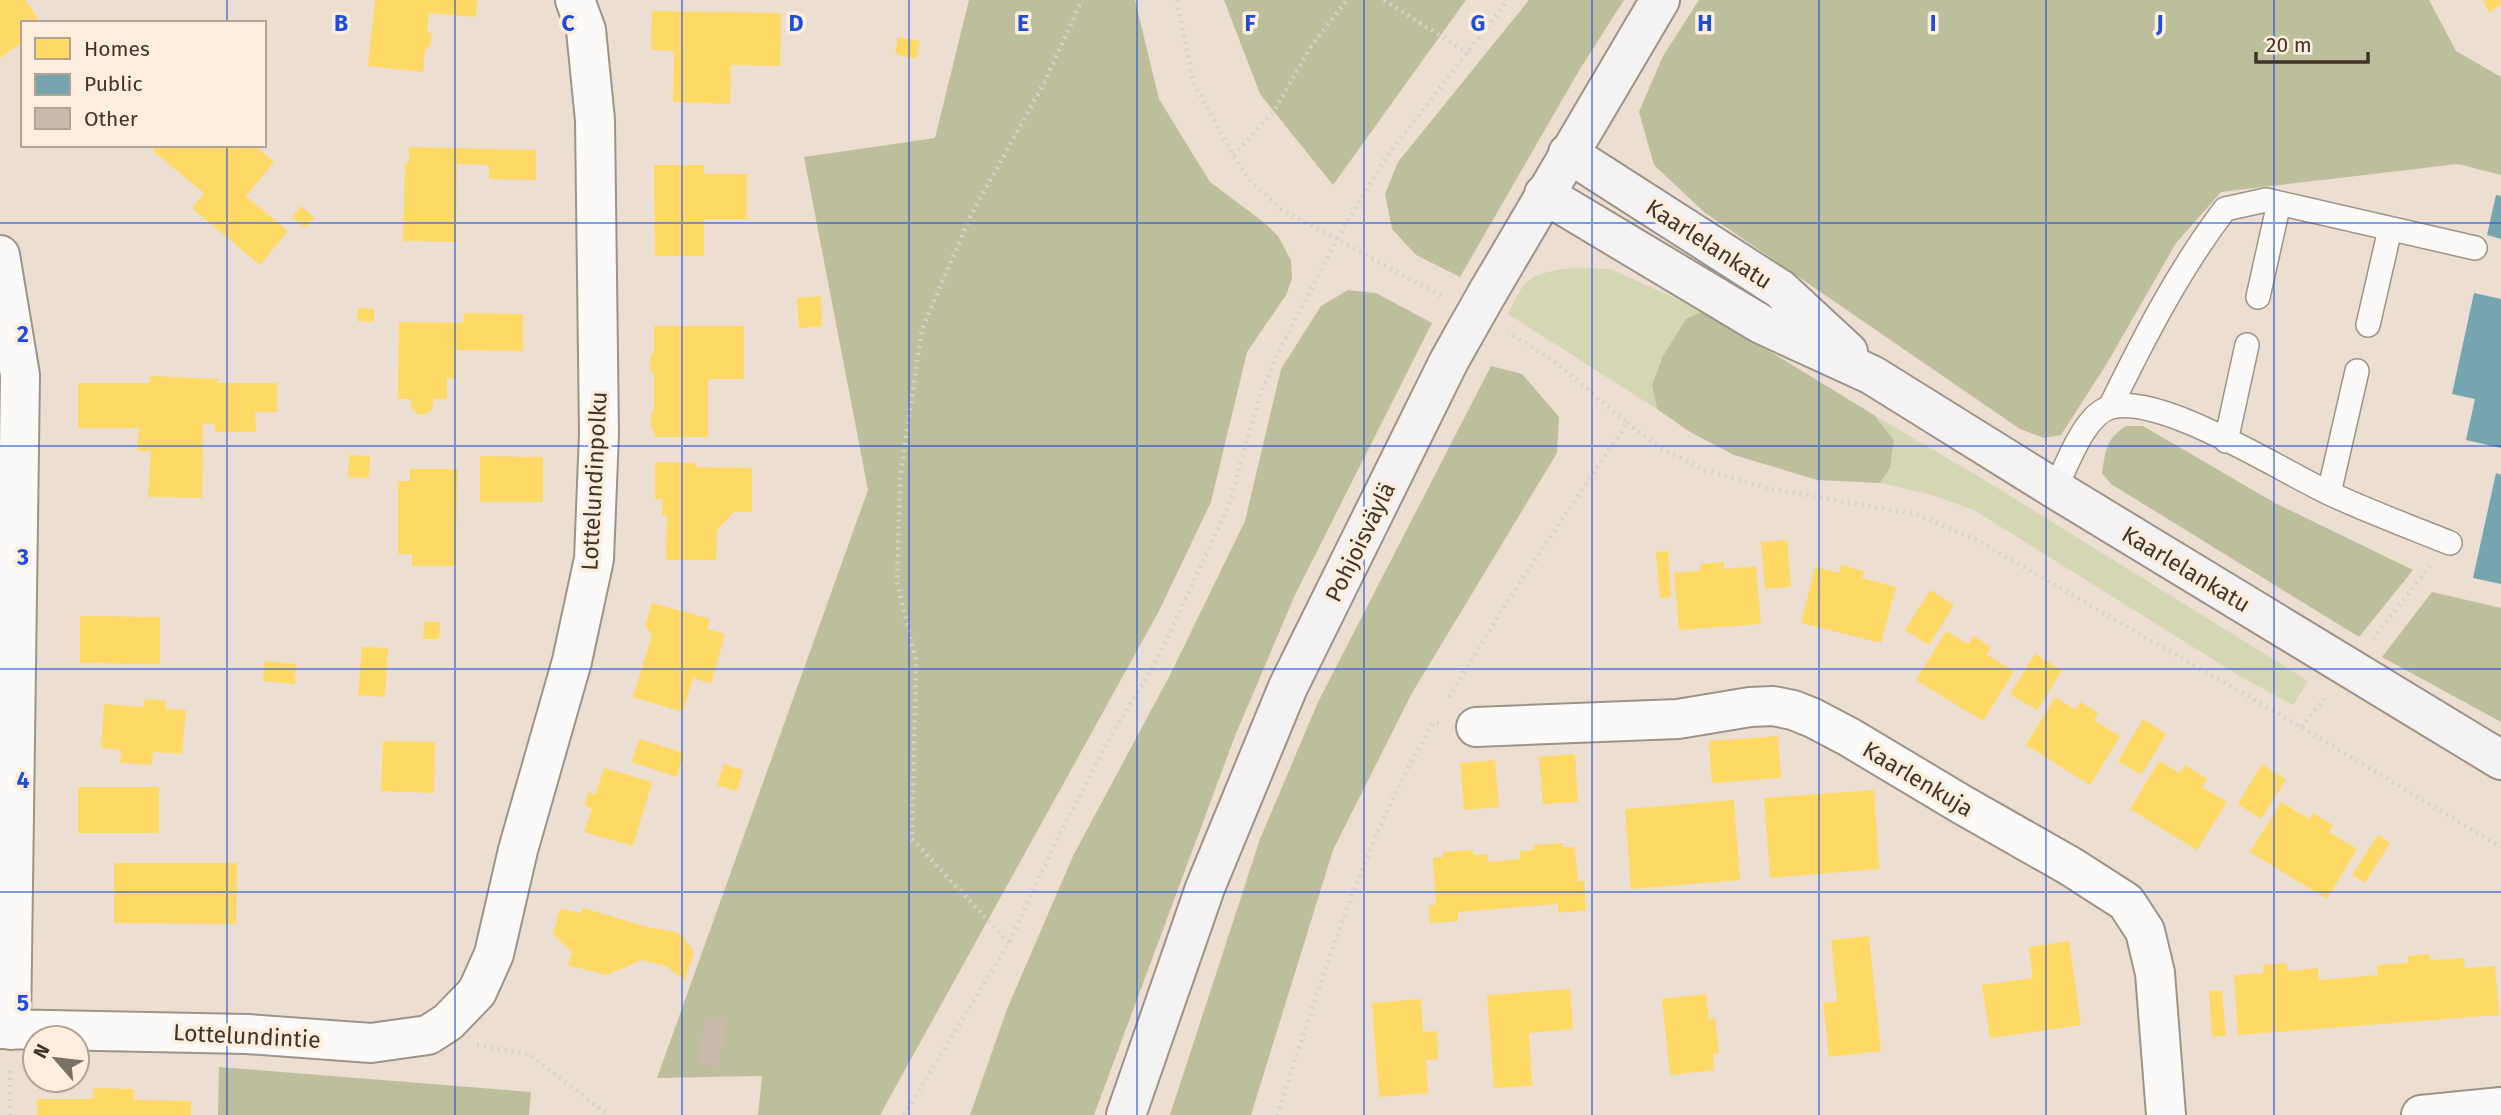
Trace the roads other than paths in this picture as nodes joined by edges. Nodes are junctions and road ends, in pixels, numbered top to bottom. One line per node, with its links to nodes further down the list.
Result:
1 (575, 0): 21 (street, Lottelundinpolku)
2 (1660, 0): 3 (main road, Pohjoisväylä)
3 (1568, 153): 4 (main road, Pohjoisväylä); 13 (main road, Kaarlelankatu)
4 (1544, 194): 13 (main road, Kaarlelankatu); 24 (main road, Pohjoisväylä, bridge)
5 (2279, 203): 6 (lane); 9 (lane); 14 (lane)
6 (2390, 229): 7 (lane); 10 (lane)
7 (2475, 248)
8 (0, 255): 22 (street)
9 (2258, 297)
10 (2368, 325)
11 (2247, 345): 15 (lane)
12 (2357, 371): 17 (lane)
13 (1872, 375): 16 (main road, Kaarlelankatu)
14 (2110, 407): 15 (lane); 16 (lane)
15 (2226, 441): 17 (lane)
16 (2055, 489): 20 (main road, Kaarlelankatu)
17 (2329, 493): 18 (lane)
18 (2450, 543)
19 (1476, 727): 25 (street, Kaarlenkuja)
20 (2501, 760)
21 (477, 992): 22 (street, Lottelundintie)
22 (5, 1030)
23 (2501, 1107): 26 (street)
24 (1126, 1115)
25 (2166, 1115)
26 (2421, 1115)

